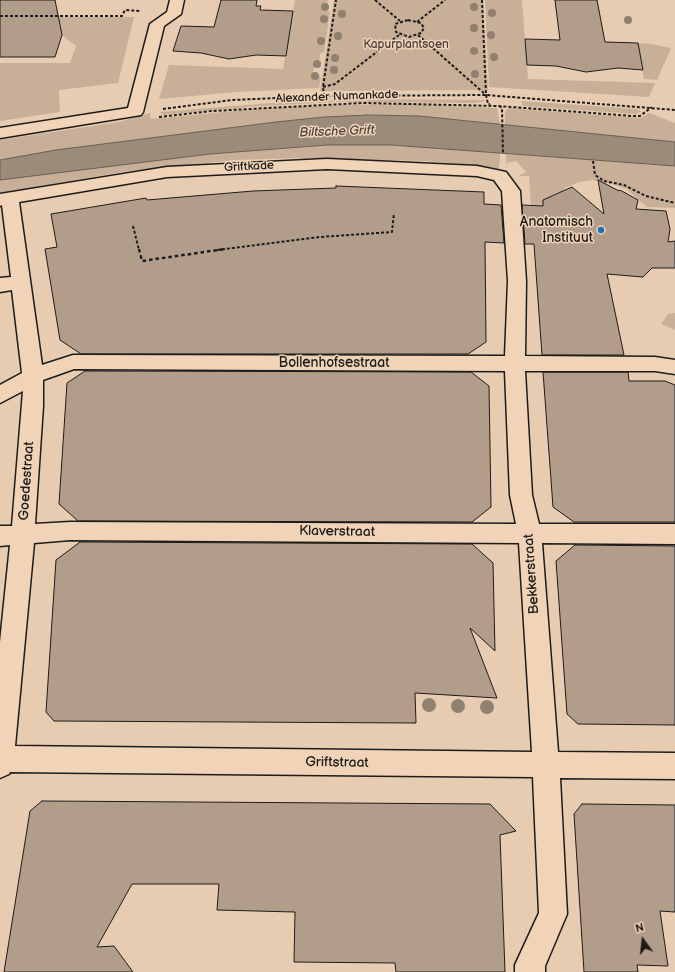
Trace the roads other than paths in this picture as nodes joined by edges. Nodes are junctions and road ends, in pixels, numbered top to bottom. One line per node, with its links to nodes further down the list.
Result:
1 (177, 0): 2 (street)
2 (0, 133)
3 (500, 176): 4 (street, Griftkade); 6 (street, Bekkerstraat)
4 (5, 199): 5 (street, Goedestraat)
5 (10, 284): 8 (street, Goedestraat)
6 (515, 363): 7 (street, Bollenhofsestraat); 8 (street, Bollenhofsestraat); 10 (street, Bekkerstraat)
7 (675, 367)
8 (33, 376): 9 (street, Bollenhofsestraat); 11 (street, Goedestraat)
9 (0, 395)
10 (530, 533): 11 (street, Klaverstraat); 12 (street, Klaverstraat); 15 (street, Bekkerstraat)
11 (23, 534): 13 (street, Klaverstraat); 14 (street, Goedestraat)
12 (675, 534)
13 (0, 536)
14 (0, 761): 15 (street, Griftstraat)
15 (546, 765): 16 (street, Griftstraat); 17 (street, Bekkerstraat)
16 (675, 766)
17 (530, 972)

